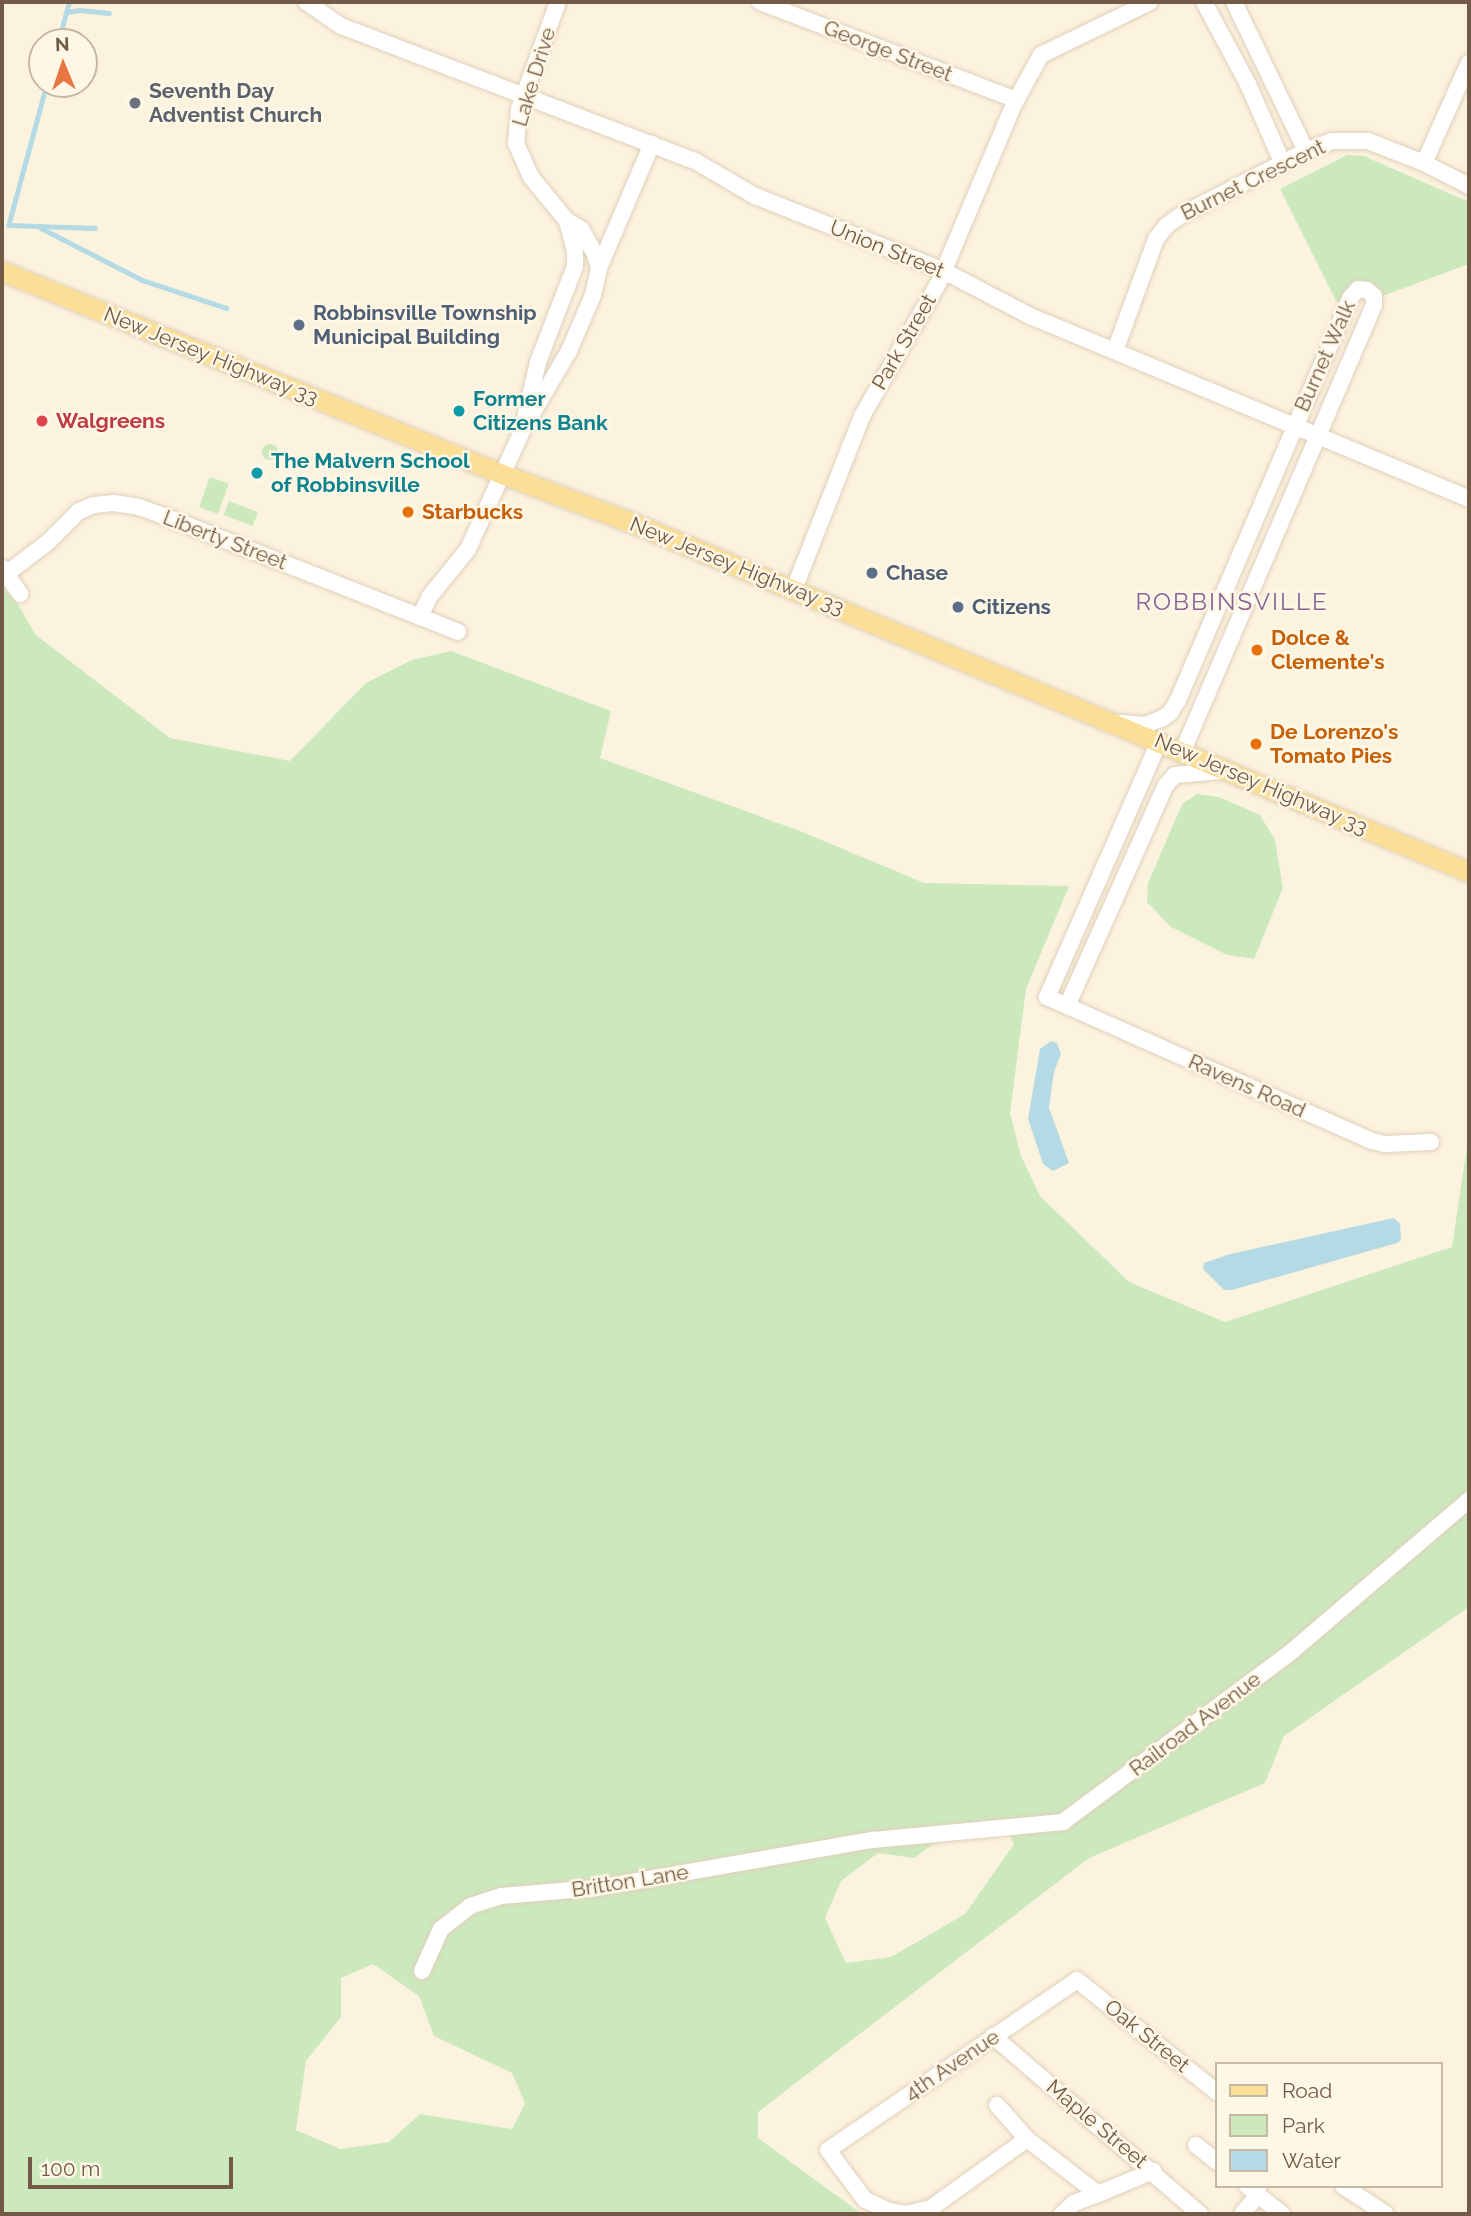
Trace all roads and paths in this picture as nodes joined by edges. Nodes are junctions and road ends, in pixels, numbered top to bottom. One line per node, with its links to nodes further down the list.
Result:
1 (306, 2): 8 (street, Union Street)
2 (558, 2): 8 (street, Lake Drive)
3 (760, 2): 9 (street, George Street)
4 (1150, 2): 9 (street, Park Street)
5 (1204, 2): 12 (street)
6 (1234, 2): 11 (street)
7 (1469, 63): 13 (street)
8 (524, 94): 10 (street, Union Street); 15 (street, Lake Drive)
9 (1016, 100): 18 (street, Park Street)
10 (652, 144): 16 (street); 18 (street, Union Street)
11 (1306, 151): 12 (street, Burnet Crescent); 13 (street, Burnet Crescent)
12 (1282, 162): 19 (street, Burnet Crescent)
13 (1424, 163): 14 (street, Burnet Crescent)
14 (1469, 186)
15 (566, 221): 16 (street, Lake Drive); 21 (street, Lake Drive)
16 (599, 268): 21 (street, Lake Drive)
17 (2, 271): 23 (main road, New Jersey Highway 33)
18 (944, 271): 19 (street, Union Street); 26 (street, Park Street)
19 (1115, 352): 20 (street, Union Street)
20 (1294, 426): 22 (street, Union Street); 22 (street, Burnet Walk); 30 (street)
21 (522, 430): 23 (street, Lake Drive)
22 (1317, 436): 24 (street, Union Street); 32 (street)
23 (502, 474): 26 (main road, New Jersey Highway 33); 28 (street, Lake Drive)
24 (1469, 499)
25 (4, 571): 27 (street); 28 (street, Liberty Street)
26 (794, 589): 30 (main road, New Jersey Highway 33)
27 (20, 594)
28 (420, 617): 29 (street, Liberty Street)
29 (458, 632)
30 (1108, 720): 31 (main road, New Jersey Highway 33)
31 (1159, 742): 32 (main road, New Jersey Highway 33); 35 (street)
32 (1182, 752): 33 (main road, New Jersey Highway 33)
33 (1229, 771): 34 (main road, New Jersey Highway 33); 35 (street)
34 (1469, 872)
35 (1067, 1006): 36 (street, Ravens Road)
36 (1431, 1142)
37 (1469, 1500): 38 (street, Railroad Avenue)
38 (873, 1840): 39 (street, Britton Lane)
39 (422, 1971)
40 (1077, 1980): 41 (street, 4th Avenue); 42 (street, Oak Street)
41 (993, 2036): 44 (street, 4th Avenue); 47 (street, Maple Street)
42 (1216, 2091)
43 (997, 2105): 44 (street)
44 (1027, 2139): 50 (street)
45 (1196, 2145): 46 (street)
46 (1216, 2161)
47 (1153, 2171): 50 (street); 52 (street, Maple Street)
48 (1346, 2188): 55 (street)
49 (1254, 2189): 53 (street); 54 (street)
50 (1098, 2194): 51 (street)
51 (1062, 2214)
52 (1200, 2214)
53 (1242, 2214)
54 (1282, 2214)
55 (1386, 2214)

